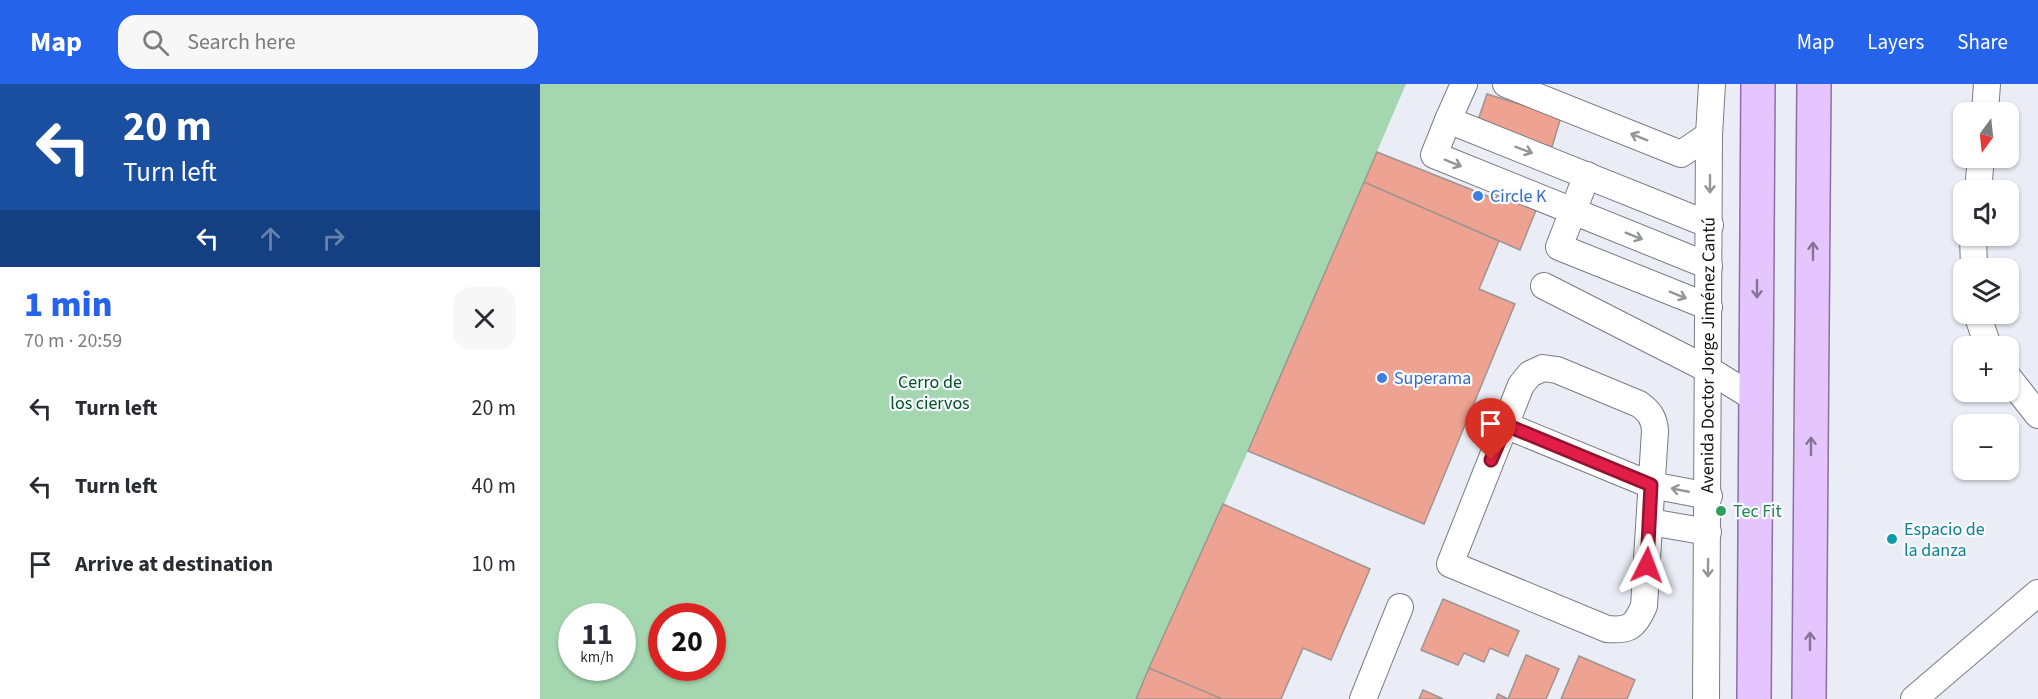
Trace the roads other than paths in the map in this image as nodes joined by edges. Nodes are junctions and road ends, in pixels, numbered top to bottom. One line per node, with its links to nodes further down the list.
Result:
1 (1464, 84): 8 (street)
2 (1506, 84): 9 (street, one-way to 2)
3 (1712, 84): 9 (street, Avenida Doctor Jorge Jiménez Cantú)
4 (1758, 84): 18 (main road, one-way to 18)
5 (1814, 84): 30 (main road, one-way to 5)
6 (1987, 84): 7 (street)
7 (1986, 102)
8 (1448, 120): 10 (street, one-way to 10); 11 (street, one-way to 11)
9 (1709, 135): 12 (street, Avenida Doctor Jorge Jiménez Cantú, one-way to 12)
10 (1587, 175): 11 (street); 12 (street)
11 (1573, 212): 13 (street, one-way to 13); 15 (street, one-way to 15)
12 (1710, 225): 13 (street, Avenida Doctor Jorge Jiménez Cantú)
13 (1709, 266): 15 (street, Avenida Doctor Jorge Jiménez Cantú)
14 (1544, 286): 16 (street)
15 (1709, 308): 16 (street, Avenida Doctor Jorge Jiménez Cantú)
16 (1709, 370): 18 (street); 22 (street, Avenida Doctor Jorge Jiménez Cantú)
17 (2019, 391): 19 (street)
18 (1756, 399): 29 (main road)
19 (2038, 415)
20 (1506, 425): 21 (street); 21 (street); 23 (street)
21 (1651, 485): 22 (street, one-way to 21); 23 (street)
22 (1709, 496): 24 (street, Avenida Doctor Jorge Jiménez Cantú)
23 (1650, 522): 24 (street)
24 (1708, 532): 28 (street, Avenida Doctor Jorge Jiménez Cantú, one-way to 28)
25 (2038, 593): 31 (street)
26 (1400, 607): 27 (street)
27 (1363, 699)
28 (1706, 699)
29 (1754, 699)
30 (1809, 699)
31 (1914, 699)

